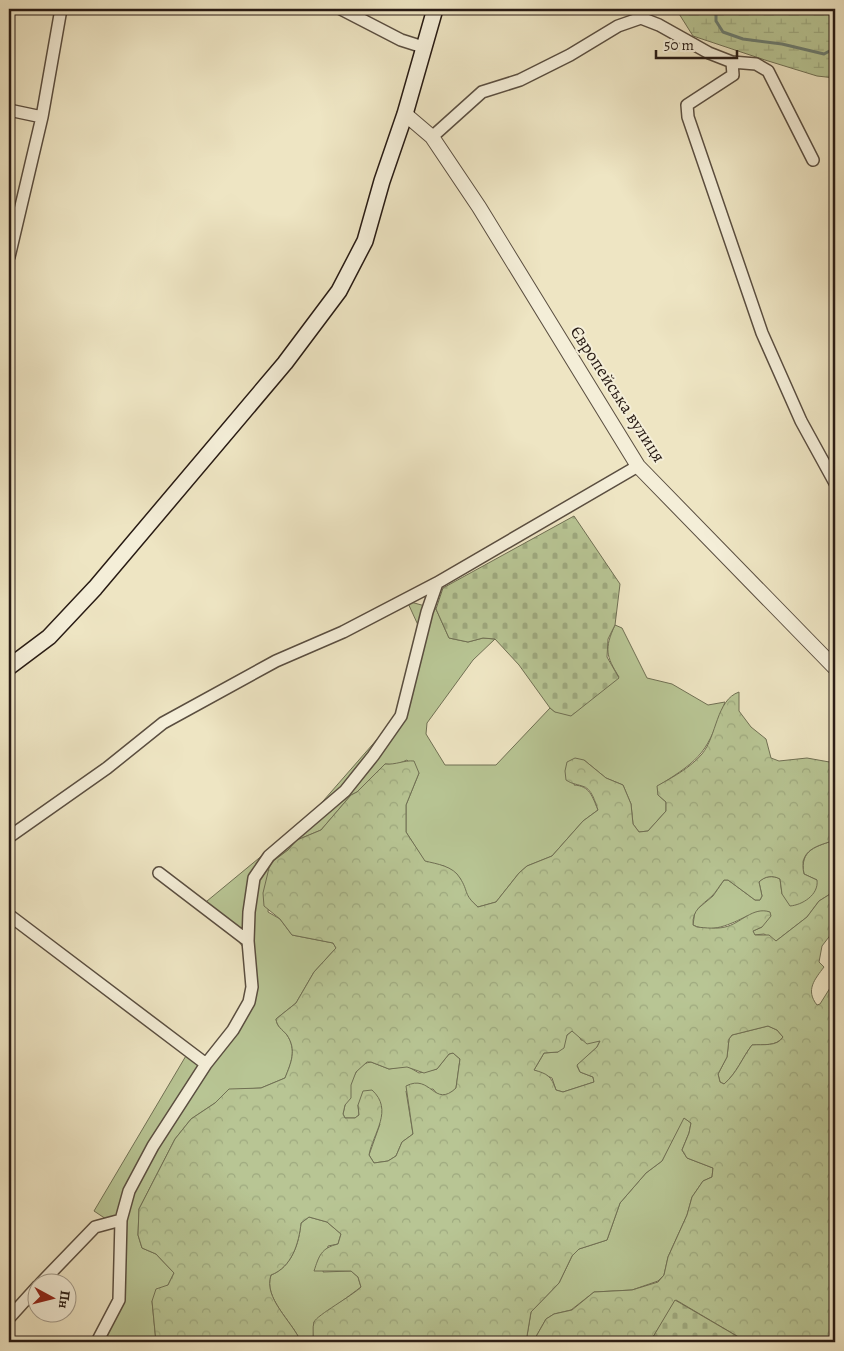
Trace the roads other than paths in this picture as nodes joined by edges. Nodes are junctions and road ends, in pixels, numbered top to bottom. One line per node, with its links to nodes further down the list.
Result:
1 (61, 9): 8 (street)
2 (341, 9): 4 (street)
3 (435, 9): 4 (main road)
4 (424, 47): 7 (main road)
5 (732, 62): 9 (street); 10 (street); 13 (street)
6 (9, 110): 8 (street)
7 (405, 114): 9 (street, Європейська вулиця); 15 (main road)
8 (42, 117): 11 (street)
9 (432, 137): 12 (street, Європейська вулиця)
10 (813, 160)
11 (9, 257)
12 (638, 466): 14 (street); 16 (street, Європейська вулиця)
13 (835, 483)
14 (436, 583): 17 (street); 20 (street)
15 (9, 667)
16 (835, 668)
17 (9, 836)
18 (159, 872): 20 (street)
19 (9, 915): 21 (street)
20 (248, 941): 21 (street)
21 (206, 1064): 22 (street)
22 (121, 1220): 23 (street); 26 (street)
23 (49, 1274)
24 (28, 1297): 25 (street)
25 (9, 1318)
26 (97, 1342)

